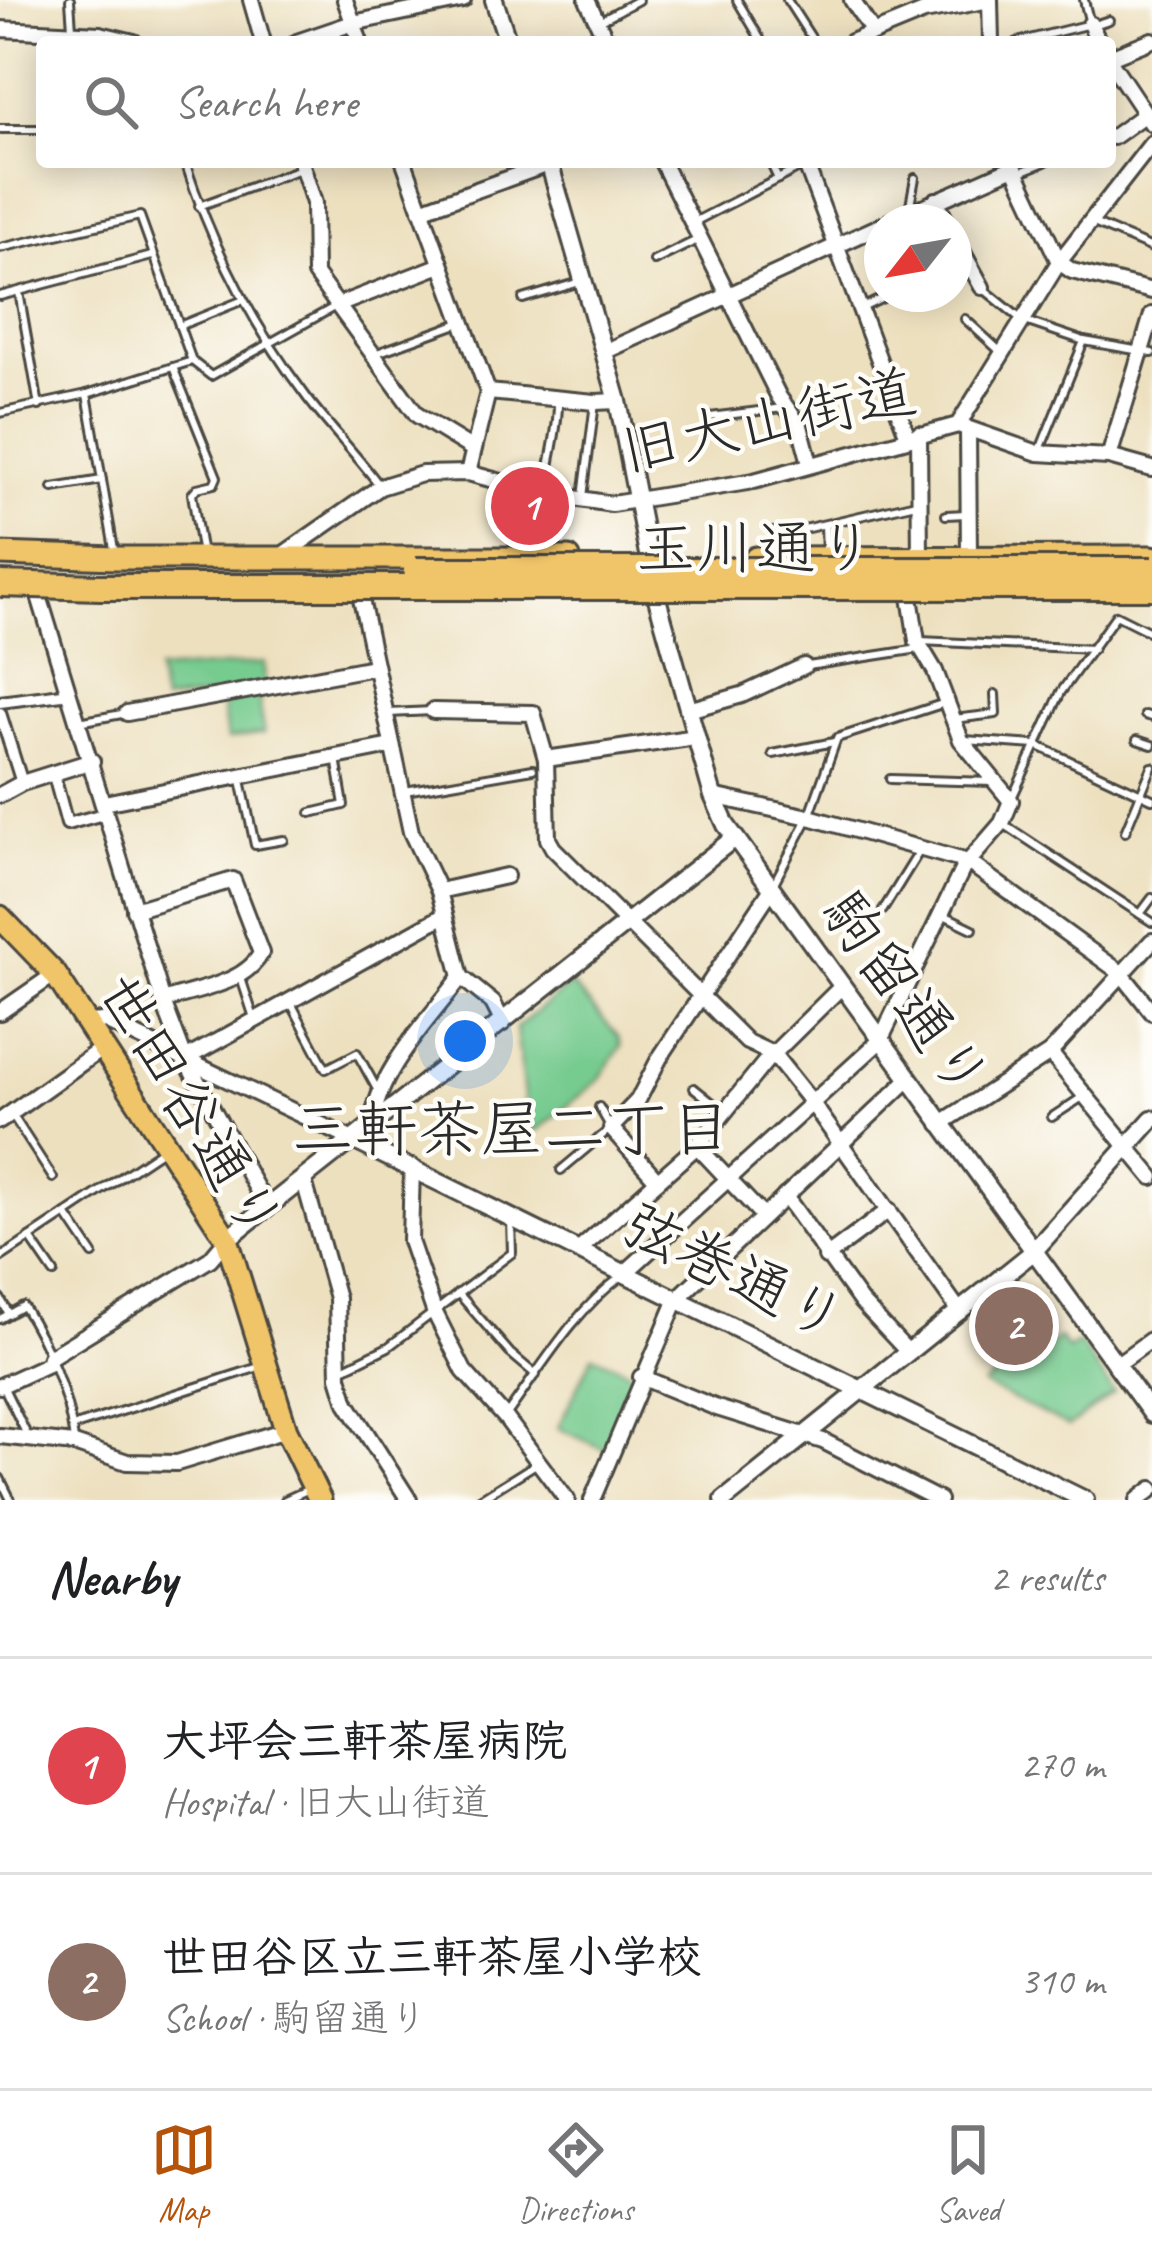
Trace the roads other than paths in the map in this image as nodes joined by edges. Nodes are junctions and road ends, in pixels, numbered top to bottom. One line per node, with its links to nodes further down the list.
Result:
1 (70, 0): 20 (lane)
2 (251, 0): 23 (street)
3 (345, 0): 16 (street)
4 (463, 0): 16 (street)
5 (494, 0): 26 (street)
6 (587, 0): 15 (street)
7 (638, 0): 15 (lane)
8 (737, 0): 28 (lane)
9 (787, 0): 29 (lane)
10 (852, 0): 19 (street)
11 (990, 0): 13 (street); 32 (street)
12 (1084, 0): 21 (lane)
13 (921, 6): 17 (street)
14 (1109, 20): 21 (lane)
15 (598, 22): 27 (street)
16 (353, 23): 24 (street); 25 (street)
17 (891, 24): 19 (street); 31 (lane)
18 (0, 29): 20 (street)
19 (872, 31): 30 (street)
20 (72, 33): 22 (street)
21 (1095, 35)
22 (108, 36)
23 (260, 36)
24 (315, 36)
25 (358, 36)
26 (506, 36)
27 (604, 36)
28 (758, 36)
29 (810, 36)
30 (862, 36)
31 (896, 36)
32 (991, 36)
33 (1152, 40): 34 (street)
34 (1116, 56)
35 (1116, 81): 36 (street)
36 (1149, 119): 39 (street)
37 (0, 129): 38 (lane)
38 (36, 129)
39 (1116, 136)
40 (1152, 143): 60 (street)
41 (186, 168): 58 (lane)
42 (294, 168): 58 (lane)
43 (303, 168): 80 (street)
44 (406, 168): 59 (street)
45 (535, 168): 59 (street)
46 (553, 168): 72 (street, 駒留通り)
47 (671, 168): 61 (street)
48 (773, 168): 53 (lane)
49 (798, 168): 53 (lane)
50 (809, 168): 64 (street)
51 (1014, 168): 54 (street); 69 (street)
52 (915, 178): 55 (lane)
53 (778, 179): 61 (lane)
54 (936, 200): 56 (street); 57 (street)
55 (910, 204)
56 (928, 204)
57 (938, 204)
58 (199, 206): 79 (lane)
59 (421, 210): 70 (street)
60 (1089, 221): 66 (lane); 69 (street)
61 (693, 223): 63 (street)
62 (864, 233): 64 (street)
63 (700, 238): 68 (lane); 77 (street)
64 (836, 244): 77 (street); 82 (street)
65 (0, 248): 67 (lane)
66 (1152, 248)
67 (152, 256): 75 (lane); 87 (lane)
68 (654, 262)
69 (1059, 262): 74 (street); 85 (street)
70 (441, 265): 80 (street); 86 (street)
71 (972, 275): 73 (street)
72 (584, 281): 78 (lane); 90 (street, 駒留通り)
73 (982, 287): 85 (lane)
74 (1152, 290)
75 (19, 292): 76 (lane); 101 (lane)
76 (0, 296)
77 (729, 296): 90 (street); 102 (street)
78 (523, 298)
79 (242, 301): 87 (lane); 89 (lane)
80 (338, 305): 89 (lane); 93 (street)
81 (864, 307): 82 (lane)
82 (860, 309): 106 (street)
83 (1152, 316): 91 (street)
84 (965, 319): 92 (lane)
85 (1022, 320): 88 (lane); 92 (street)
86 (462, 322): 93 (lane); 96 (street)
87 (179, 326): 94 (lane)
88 (1084, 341): 91 (lane); 108 (lane)
89 (271, 344): 94 (lane); 114 (lane)
90 (604, 352): 99 (street, 駒留通り)
91 (1147, 352): 109 (street)
92 (1002, 353): 105 (street)
93 (373, 354): 107 (street)
94 (192, 361): 95 (lane)
95 (172, 367): 97 (lane); 131 (lane)
96 (488, 392): 98 (street); 107 (street)
97 (87, 394): 101 (lane); 113 (lane)
98 (559, 399): 100 (street); 116 (lane)
99 (618, 401): 100 (street); 118 (street, 駒留通り)
100 (595, 403): 117 (lane)
101 (38, 406): 103 (lane)
102 (787, 407): 104 (lane); 110 (street)
103 (0, 413)
104 (710, 417)
105 (963, 427): 106 (street, 旧大山街道); 108 (street, 旧大山街道); 120 (street)
106 (914, 435): 110 (street, 旧大山街道); 119 (street)
107 (471, 448): 112 (street)
108 (1038, 453): 109 (street, 旧大山街道)
109 (1109, 457): 111 (street, 旧大山街道)
110 (810, 464): 118 (street, 旧大山街道)
111 (1152, 469)
112 (468, 472): 114 (street, 旧大山街道); 116 (street, 旧大山街道)
113 (102, 480): 115 (lane); 130 (lane)
114 (380, 487): 125 (street, 旧大山街道)
115 (52, 488)
116 (544, 494): 117 (street, 旧大山街道)
117 (583, 501): 118 (street, 旧大山街道)
118 (639, 501): 132 (street, 駒留通り)
119 (921, 502): 122 (lane); 126 (street)
120 (969, 514): 121 (lane); 127 (street)
121 (946, 515)
122 (825, 524): 123 (lane); 129 (lane)
123 (773, 532)
124 (0, 554): 130 (main road, 玉川通り)
125 (280, 556): 131 (main road, 玉川通り); 132 (main road, 玉川通り)
126 (922, 556): 127 (main road, 玉川通り); 129 (main road, 玉川通り); 141 (street)
127 (969, 556): 128 (main road, 玉川通り)
128 (1152, 556)
129 (826, 557): 132 (main road, 玉川通り)
130 (116, 558): 131 (main road, 玉川通り)
131 (202, 558)
132 (649, 560): 139 (street, 駒留通り)
133 (0, 568): 134 (highway, bridge)
134 (1152, 570)
135 (0, 584): 136 (highway, bridge)
136 (1152, 591): 141 (main road, 玉川通り)
137 (0, 594): 140 (main road, 玉川通り)
138 (360, 594): 139 (main road, 玉川通り); 140 (main road, 玉川通り); 146 (street)
139 (656, 595): 141 (main road, 玉川通り); 151 (street, 駒留通り)
140 (39, 596): 147 (street)
141 (910, 597): 143 (street)
142 (1152, 633): 144 (lane)
143 (918, 645): 144 (lane); 145 (lane); 150 (street)
144 (1093, 649): 164 (lane)
145 (804, 666): 151 (street)
146 (374, 667): 153 (street); 155 (street)
147 (70, 693): 149 (street); 157 (street)
148 (995, 694): 156 (lane)
149 (0, 702)
150 (948, 702): 156 (street); 161 (lane)
151 (688, 710): 158 (street, 駒留通り)
152 (433, 711): 155 (lane); 168 (street)
153 (127, 712): 157 (lane)
154 (0, 713): 174 (street)
155 (384, 713): 163 (street)
156 (954, 719): 159 (street)
157 (79, 722): 167 (street)
158 (696, 737): 168 (street); 178 (street, 駒留通り)
159 (962, 740): 164 (lane); 173 (street)
160 (1137, 740): 162 (lane)
161 (836, 742): 165 (lane); 183 (lane)
162 (1152, 745)
163 (391, 746): 166 (street); 175 (street)
164 (1036, 746): 176 (lane); 180 (lane)
165 (772, 754)
166 (336, 758): 171 (street); 182 (lane)
167 (92, 760): 170 (street); 181 (street)
168 (540, 764): 175 (lane); 200 (street)
169 (1152, 767): 176 (lane)
170 (53, 772): 174 (street); 181 (street)
171 (241, 776): 181 (street); 187 (lane)
172 (890, 778): 173 (lane)
173 (996, 782): 180 (street)
174 (22, 783): 177 (street)
175 (401, 791): 191 (street)
176 (1141, 794): 179 (lane); 185 (lane)
177 (0, 795)
178 (713, 796): 183 (street); 186 (street, 駒留通り)
179 (1152, 799)
180 (1011, 801): 184 (street)
181 (106, 808): 194 (street)
182 (311, 813)
183 (809, 817): 188 (street); 192 (lane)
184 (1002, 824): 189 (street); 197 (lane)
185 (1125, 832)
186 (733, 839): 192 (street, 駒留通り); 200 (street)
187 (284, 840)
188 (920, 851): 189 (street); 195 (lane)
189 (968, 862): 196 (street); 204 (street)
190 (506, 876): 191 (street)
191 (439, 890): 198 (street)
192 (771, 890): 208 (street, 駒留通り); 209 (street)
193 (1152, 898): 197 (lane)
194 (134, 910): 206 (street); 210 (street)
195 (883, 910)
196 (942, 914): 202 (lane); 217 (street)
197 (1140, 914): 201 (lane)
198 (445, 915): 207 (street); 211 (street)
199 (0, 917): 205 (main road, 世田谷通り)
200 (628, 922): 209 (street); 216 (street)
201 (1152, 922)
202 (973, 929)
203 (1152, 941): 204 (street)
204 (1121, 973): 213 (street); 219 (street)
205 (56, 974): 212 (street); 215 (main road, 世田谷通り)
206 (240, 974): 210 (street); 214 (lane)
207 (460, 976): 216 (street); 224 (street)
208 (841, 987): 217 (street, 駒留通り); 220 (street)
209 (701, 996): 220 (street); 234 (street)
210 (164, 1001): 221 (street)
211 (291, 1003): 214 (street); 224 (lane)
212 (0, 1012)
213 (1152, 1012)
214 (256, 1021): 221 (street)
215 (88, 1022): 218 (main road, 世田谷通り); 221 (street)
216 (503, 1023): 233 (street)
217 (880, 1041): 222 (street, 駒留通り); 226 (street)
218 (104, 1047): 229 (street); 237 (main road, 世田谷通り)
219 (1050, 1053): 225 (street); 232 (street)
220 (773, 1054): 226 (street); 228 (street)
221 (185, 1059): 235 (street); 248 (street)
222 (908, 1080): 232 (street, 駒留通り); 236 (street)
223 (694, 1088): 228 (lane)
224 (380, 1095): 233 (street)
225 (1085, 1096): 230 (lane); 239 (street)
226 (812, 1103): 236 (street); 246 (street)
227 (599, 1106): 234 (lane)
228 (724, 1112): 238 (street)
229 (6, 1117): 243 (lane)
230 (1052, 1117)
231 (1152, 1119): 239 (street)
232 (940, 1124): 256 (street, 駒留通り)
233 (373, 1125): 235 (street)
234 (611, 1128): 241 (lane); 245 (street)
235 (352, 1140): 240 (street, 弦巻通り); 244 (street)
236 (844, 1144): 247 (street); 249 (street)
237 (169, 1145): 250 (lane); 254 (main road, 世田谷通り)
238 (697, 1146): 245 (street); 246 (street)
239 (1127, 1148): 242 (street); 256 (street)
240 (412, 1167): 252 (street, 弦巻通り); 265 (street)
241 (560, 1170)
242 (1152, 1177)
243 (53, 1178)
244 (304, 1180): 248 (street); 274 (street)
245 (657, 1180): 255 (street)
246 (729, 1181): 251 (street); 261 (street)
247 (785, 1196): 251 (street); 258 (street)
248 (268, 1209): 254 (street)
249 (889, 1210): 258 (street); 266 (street)
250 (66, 1214): 253 (lane); 257 (lane)
251 (763, 1216): 264 (street)
252 (511, 1217): 255 (street, 弦巻通り); 262 (lane)
253 (30, 1238): 259 (lane); 260 (lane)
254 (227, 1239): 271 (street); 272 (main road, 世田谷通り)
255 (579, 1250): 261 (street, 弦巻通り)
256 (1033, 1252): 266 (street); 273 (street, 駒留通り)
257 (93, 1254)
258 (826, 1257): 270 (street)
259 (0, 1258)
260 (54, 1273)
261 (625, 1274): 264 (street, 弦巻通り); 275 (lane)
262 (458, 1293): 265 (lane); 275 (lane)
263 (0, 1298): 267 (lane)
264 (677, 1299): 276 (street); 278 (street, 弦巻通り)
265 (434, 1311): 274 (lane); 280 (street)
266 (959, 1312): 270 (street)
267 (9, 1314): 268 (lane); 271 (lane)
268 (0, 1319)
269 (1152, 1340): 273 (street)
270 (908, 1352): 278 (street)
271 (50, 1357): 277 (street); 281 (lane)
272 (268, 1364): 281 (lane); 282 (main road, 世田谷通り)
273 (1116, 1365): 279 (street, 駒留通り)
274 (339, 1370): 293 (street)
275 (536, 1375): 280 (lane)
276 (641, 1377): 283 (street); 296 (street)
277 (1, 1385): 285 (lane)
278 (862, 1389): 283 (street); 299 (street, 弦巻通り)
279 (1152, 1414)
280 (505, 1417): 287 (street)
281 (72, 1426): 286 (lane)
282 (286, 1430): 286 (street); 290 (main road, 世田谷通り)
283 (806, 1435): 297 (street); 298 (street)
284 (0, 1436): 285 (street)
285 (30, 1441): 286 (street)
286 (74, 1444)
287 (538, 1463): 294 (lane); 295 (street)
288 (0, 1478): 291 (lane)
289 (1152, 1489): 300 (street)
290 (317, 1494): 292 (lane)
291 (11, 1500)
292 (285, 1500)
293 (409, 1500)
294 (478, 1500)
295 (567, 1500)
296 (592, 1500)
297 (724, 1500)
298 (940, 1500)
299 (1084, 1500)
300 (1138, 1500)

